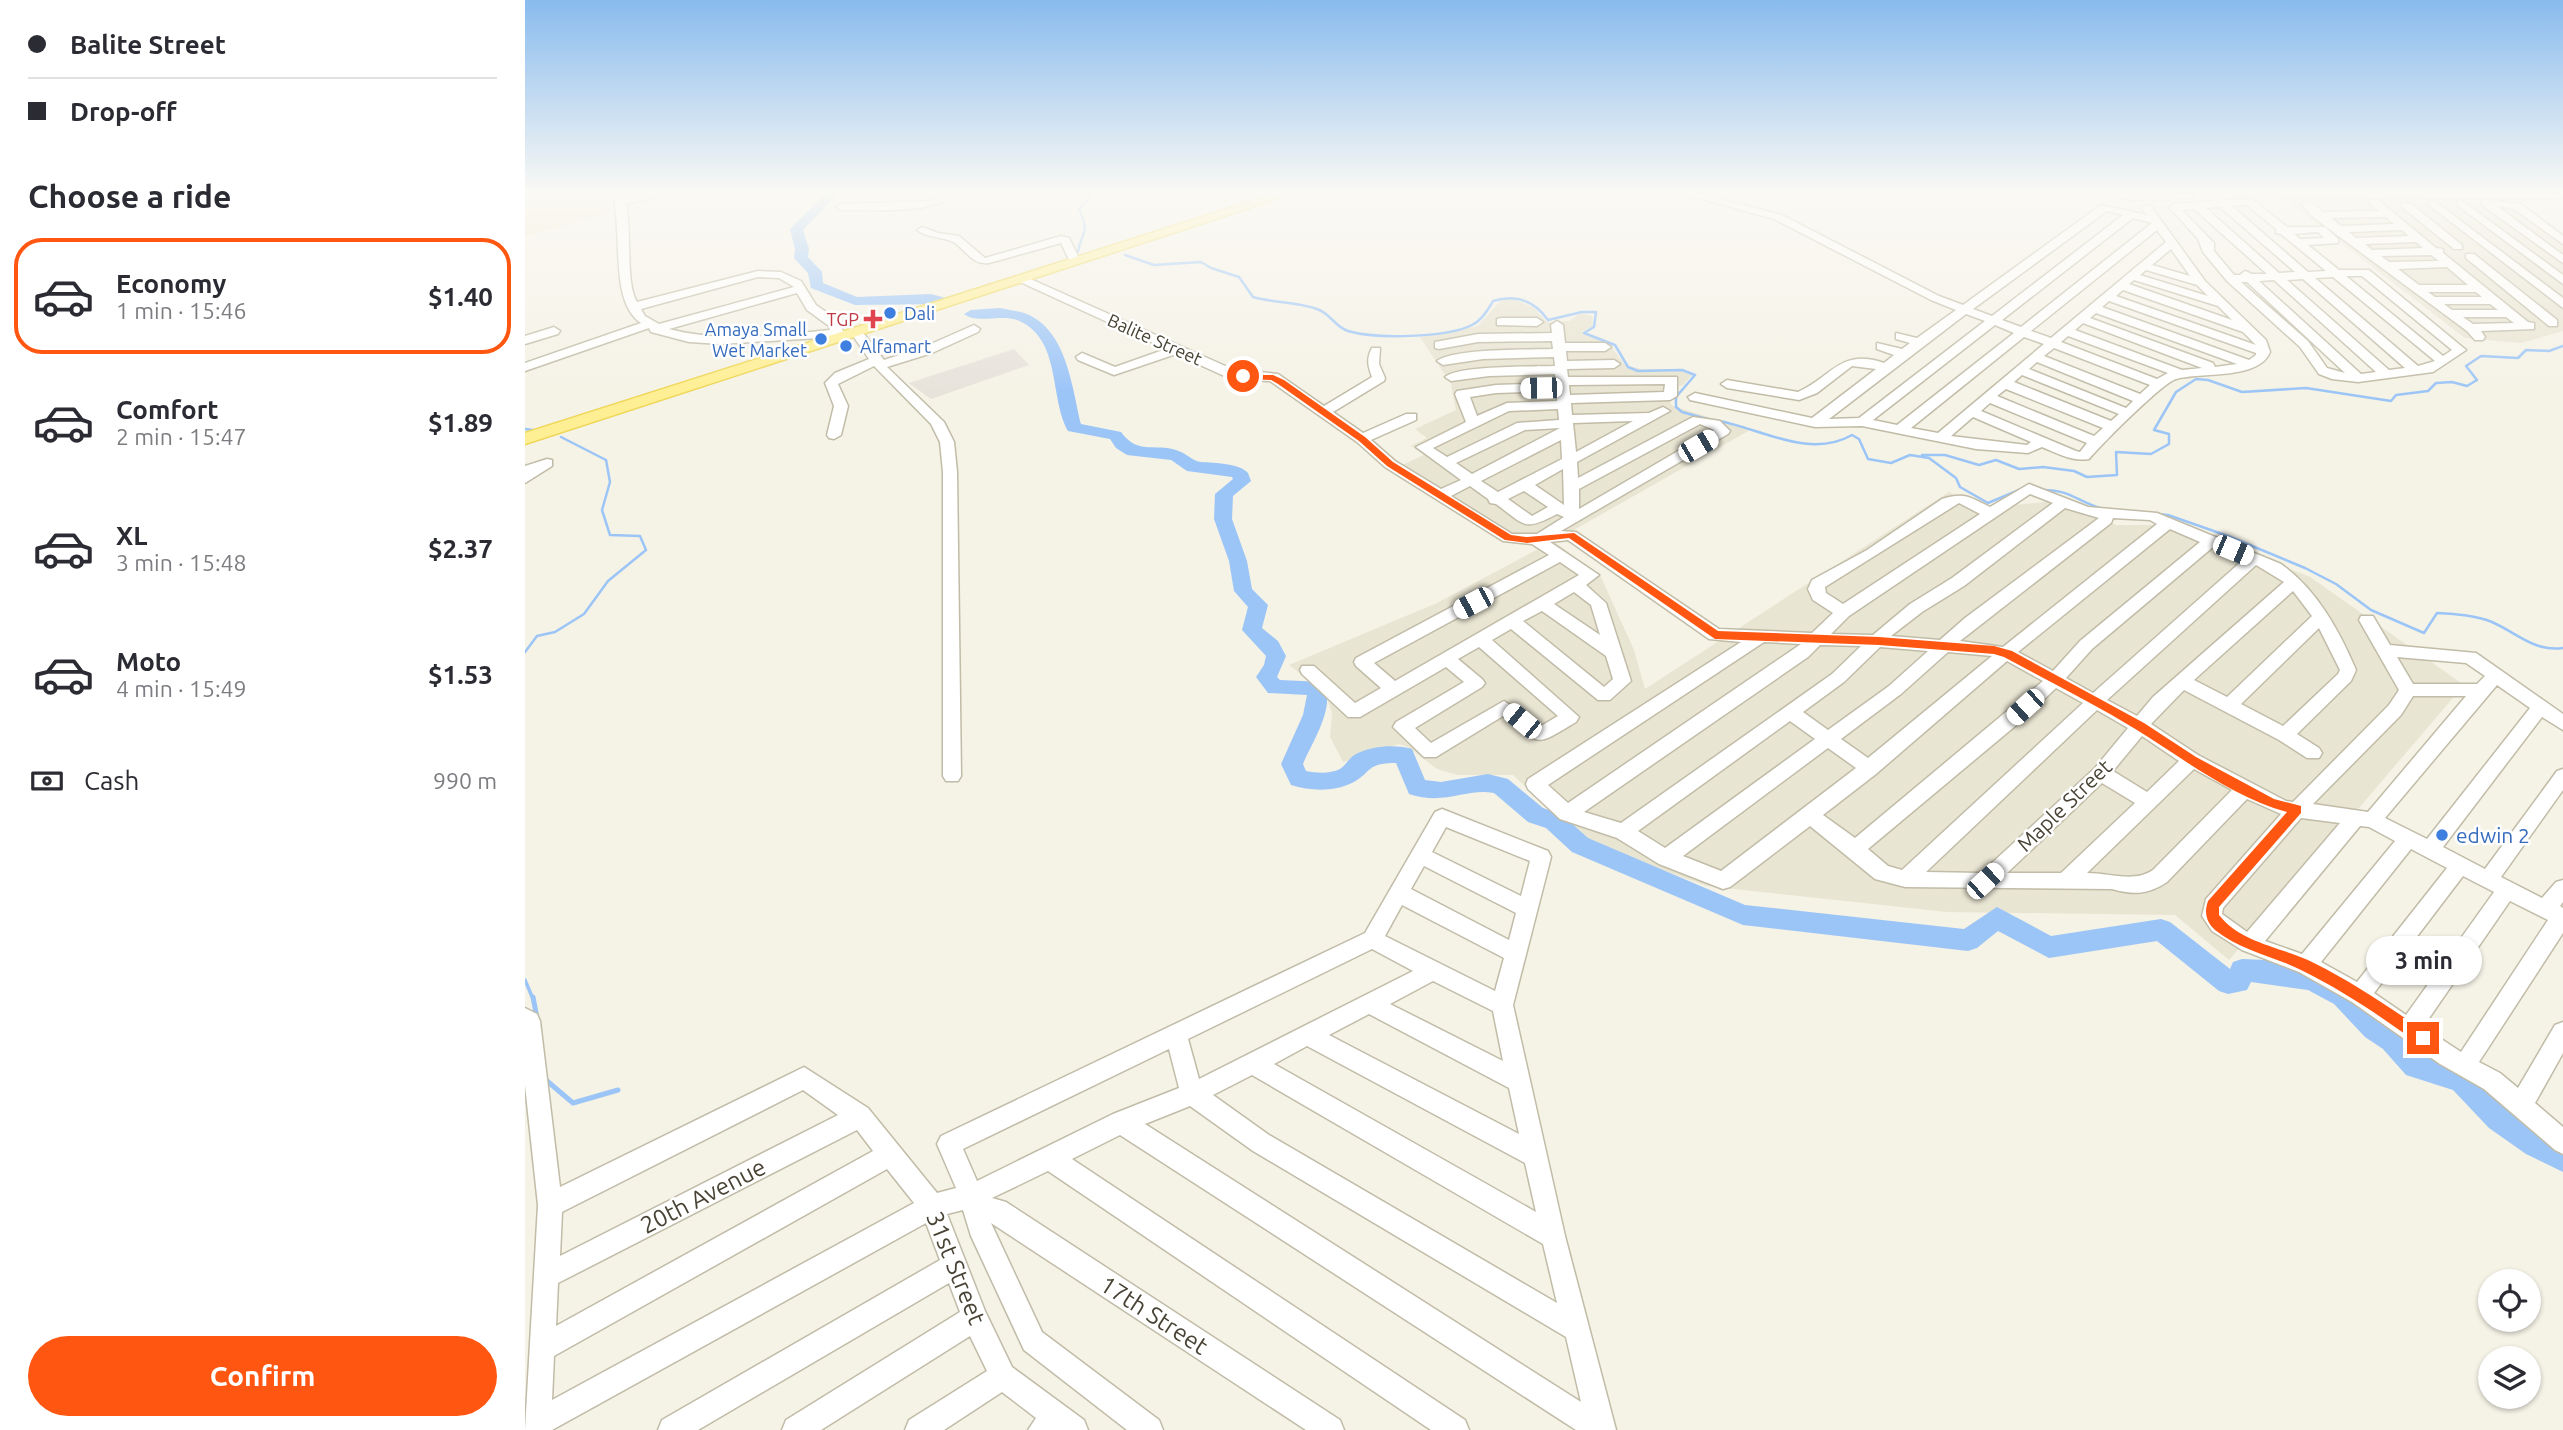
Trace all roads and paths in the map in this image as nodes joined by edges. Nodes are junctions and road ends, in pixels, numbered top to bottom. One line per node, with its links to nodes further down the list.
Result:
1 (624, 259): 44 (street)
2 (1074, 259): 20 (street)
3 (1085, 259): 20 (main road)
4 (1860, 259): 46 (street)
5 (2034, 259): 46 (street)
6 (2073, 259): 51 (street)
7 (2112, 259): 65 (street)
8 (2153, 259): 22 (street)
9 (2184, 259): 34 (street)
10 (2214, 259): 32 (street)
11 (2226, 259): 31 (street)
12 (2255, 259): 28 (street)
13 (2286, 259): 25 (street)
14 (2317, 259): 24 (street)
15 (2375, 259): 23 (street)
16 (2444, 259): 21 (street)
17 (2478, 259): 53 (street)
18 (2504, 259): 42 (street)
19 (2534, 259): 33 (street)
20 (1075, 262): 30 (main road)
21 (2450, 264): 23 (street); 27 (street)
22 (2145, 266): 26 (street); 34 (street)
23 (2384, 266): 29 (street)
24 (2335, 274): 25 (street); 50 (street); 52 (street)
25 (2305, 275): 28 (street); 55 (street)
26 (2133, 276): 35 (street); 43 (street)
27 (2464, 276): 29 (street); 36 (street)
28 (2276, 277): 31 (street); 56 (street)
29 (2400, 277): 38 (street)
30 (1022, 278): 66 (main road); 75 (street, Balite Street)
31 (2249, 278): 32 (street); 57 (street)
32 (2231, 279): 60 (street)
33 (2563, 281)
34 (2201, 283): 43 (street)
35 (2121, 285): 39 (street); 64 (street)
36 (2478, 288): 38 (street); 40 (street)
37 (799, 289): 44 (street); 58 (street); 66 (street)
38 (2416, 289): 41 (street)
39 (2108, 297): 45 (street); 77 (street)
40 (2492, 300): 41 (street); 47 (street)
41 (2432, 301): 48 (street)
42 (2563, 304)
43 (2224, 306): 64 (street)
44 (633, 307): 58 (street)
45 (2094, 308): 49 (street); 86 (street)
46 (1963, 311): 51 (street); 70 (street)
47 (2508, 313): 48 (street); 59 (street)
48 (2449, 314): 59 (street)
49 (2081, 319): 63 (street); 89 (street)
50 (2423, 319): 52 (street); 82 (street)
51 (1993, 321): 65 (street); 108 (street)
52 (2393, 321): 55 (street); 82 (street)
53 (2558, 321): 59 (street)
54 (1537, 322): 68 (street)
55 (2362, 323): 56 (street); 91 (street)
56 (2331, 325): 57 (street); 94 (street)
57 (2301, 326): 60 (street); 96 (street)
58 (651, 327): 66 (street); 87 (street)
59 (2526, 327)
60 (2287, 328): 96 (street)
61 (974, 329): 84 (street)
62 (554, 331): 69 (street)
63 (2067, 331): 71 (street); 93 (street)
64 (2252, 331): 77 (street)
65 (2022, 332): 71 (street); 112 (street)
66 (846, 334): 84 (street); 114 (main road)
67 (1900, 336): 70 (street)
68 (1484, 338): 72 (street); 79 (street); 97 (street)
69 (525, 340)
70 (1920, 343): 78 (street)
71 (2052, 344): 80 (street); 100 (street)
72 (1439, 345)
73 (1881, 346): 78 (street)
74 (1605, 348): 97 (street)
75 (1177, 349): 81 (street); 105 (street, Balite Street)
76 (1377, 351): 105 (street)
77 (2264, 352): 86 (street)
78 (1903, 354): 88 (street)
79 (1483, 355): 83 (street); 92 (street); 97 (street)
80 (2035, 357): 90 (street); 103 (street)
81 (1082, 358)
82 (2441, 360): 91 (street)
83 (1443, 361)
84 (879, 362): 113 (street); 172 (street)
85 (1613, 364): 97 (street)
86 (2248, 364): 89 (street)
87 (525, 367)
88 (1886, 368): 99 (street); 110 (street)
89 (2215, 369): 93 (street)
90 (2019, 370): 98 (street); 106 (street)
91 (2415, 370): 94 (street)
92 (1489, 372): 95 (street); 97 (street)
93 (2178, 373): 100 (street)
94 (2387, 374): 96 (street)
95 (1451, 377)
96 (2358, 378)
97 (1562, 380): 97 (street); 109 (street); 109 (street); 119 (street); 119 (street); 120 (street); 123 (street)
98 (2004, 383): 102 (street); 111 (street)
99 (1727, 384)
100 (2158, 384): 103 (street)
101 (1695, 397): 110 (street)
102 (1988, 397): 104 (street); 118 (street)
103 (2143, 400): 106 (street)
104 (1970, 411): 116 (street); 117 (street)
105 (1324, 412): 115 (street, Balite Street)
106 (2128, 413): 111 (street)
107 (1411, 417): 115 (street)
108 (1862, 422): 110 (street); 112 (street)
109 (1473, 423): 120 (street)
110 (1815, 423)
111 (2113, 427): 118 (street)
112 (1902, 428): 116 (street)
113 (834, 435)
114 (525, 439)
115 (1362, 439): 126 (street, Balite Street)
116 (1939, 439): 117 (street)
117 (2041, 440): 118 (street)
118 (2096, 442)
119 (1569, 459): 124 (street); 125 (street)
120 (1446, 463): 123 (street)
121 (525, 471): 122 (street)
122 (525, 479)
123 (1470, 480): 126 (street); 127 (street)
124 (1524, 484): 127 (street); 131 (street)
125 (1572, 487): 131 (street); 131 (street)
126 (1446, 492): 133 (street, Balite Street)
127 (1495, 500): 131 (street)
128 (2062, 503): 129 (street); 130 (street); 147 (street)
129 (2106, 512): 132 (street); 148 (street)
130 (1990, 513): 140 (street); 140 (street)
131 (1567, 515): 133 (street)
132 (2168, 523): 134 (street); 151 (street)
133 (1534, 539): 135 (street, Balite Street); 144 (street)
134 (2211, 541): 136 (street); 155 (street)
135 (1561, 555): 138 (street, Balite Street); 157 (street)
136 (2254, 559): 137 (street); 160 (street)
137 (2294, 580): 141 (street); 156 (street, Maple Street)
138 (1575, 584): 139 (street); 150 (street)
139 (1542, 603): 143 (street); 150 (street)
140 (1843, 612): 145 (street)
141 (2320, 618): 161 (street); 166 (street)
142 (2367, 620): 149 (street)
143 (1511, 621): 146 (street); 150 (street)
144 (1760, 637): 145 (street); 177 (street)
145 (1815, 638): 147 (street); 177 (street)
146 (1480, 639): 152 (street); 152 (street)
147 (1879, 641): 148 (street); 163 (street)
148 (1944, 647): 151 (street); 167 (street)
149 (2384, 650): 154 (street); 158 (street)
150 (1612, 652)
151 (2008, 654): 155 (street); 170 (street)
152 (1446, 659): 157 (street)
153 (1308, 670): 157 (street)
154 (2497, 675): 159 (street); 162 (street)
155 (2054, 680): 160 (street); 182 (street)
156 (2182, 681): 161 (street); 165 (street, Maple Street)
157 (1393, 689)
158 (2408, 690): 159 (street); 176 (street)
159 (2481, 690): 179 (street)
160 (2095, 702): 165 (street); 187 (street)
161 (2229, 705): 166 (street)
162 (2540, 708): 164 (street); 183 (street)
163 (1789, 711): 167 (street); 180 (street)
164 (2563, 723)
165 (2140, 726): 169 (street); 171 (street, Maple Street)
166 (2285, 735): 168 (street)
167 (1829, 740): 170 (street); 185 (street)
168 (2313, 753)
169 (2192, 760): 174 (street); 175 (street)
170 (1870, 769): 178 (street)
171 (2101, 772): 175 (street); 188 (street, Maple Street)
172 (952, 776)
173 (2563, 776): 190 (street)
174 (2245, 789): 176 (street); 189 (street)
175 (2147, 801): 189 (street)
176 (2296, 810): 179 (street); 196 (street)
177 (1567, 814): 180 (street)
178 (1811, 816): 182 (street); 185 (street)
179 (2364, 819): 181 (street); 196 (street)
180 (1623, 832): 185 (street)
181 (2409, 838): 183 (street); 198 (street)
182 (1855, 849): 187 (street)
183 (2430, 850): 186 (street)
184 (1420, 855): 192 (street); 193 (street); 193 (street)
185 (1666, 858)
186 (2460, 866): 190 (street); 200 (street)
187 (1905, 879): 188 (street)
188 (1985, 881): 189 (street)
189 (2066, 881)
190 (2498, 885): 194 (street); 204 (street)
191 (2563, 888): 194 (street)
192 (1399, 893): 195 (street); 197 (street)
193 (1527, 909): 197 (street)
194 (2557, 915): 209 (street)
195 (1372, 939): 199 (street); 206 (street)
196 (2249, 944): 198 (street)
197 (1515, 954): 202 (street)
198 (2306, 965): 200 (street)
199 (1433, 971): 201 (street); 202 (street)
200 (2360, 995): 204 (street)
201 (1369, 1003): 207 (street); 210 (street)
202 (1502, 1005): 210 (street)
203 (525, 1018): 220 (street)
204 (2410, 1028): 209 (street)
205 (2563, 1032): 212 (street)
206 (1176, 1035): 211 (street); 219 (street)
207 (1307, 1035): 208 (street); 217 (street)
208 (1252, 1063): 211 (street); 222 (street)
209 (2465, 1065): 212 (street)
210 (1521, 1082): 217 (street)
211 (1192, 1094): 214 (street); 226 (street)
212 (2520, 1106): 215 (street)
213 (860, 1116): 216 (street, 31st Street); 220 (street, 31st Street); 224 (street, 20th Avenue)
214 (1121, 1122): 218 (street); 237 (street)
215 (2563, 1142)
216 (891, 1154): 221 (street, 31st Street); 227 (street)
217 (1535, 1156): 222 (street)
218 (1048, 1157): 219 (street); 236 (street)
219 (973, 1202): 221 (street); 234 (street); 235 (street, 17th Street)
220 (549, 1205): 224 (street)
221 (932, 1206): 223 (street, 31st Street); 230 (street)
222 (1553, 1236): 226 (street)
223 (955, 1265): 225 (street, 31st Street); 231 (street)
224 (546, 1276): 227 (street)
225 (975, 1318): 228 (street, 31st Street); 232 (street)
226 (1577, 1329): 237 (street)
227 (541, 1349): 230 (street)
228 (1003, 1376): 229 (street, 31st Street); 233 (street)
229 (1058, 1426)
230 (533, 1428)
231 (673, 1430)
232 (796, 1430)
233 (919, 1430)
234 (1149, 1430)
235 (1330, 1430)
236 (1455, 1430)
237 (1602, 1430)

